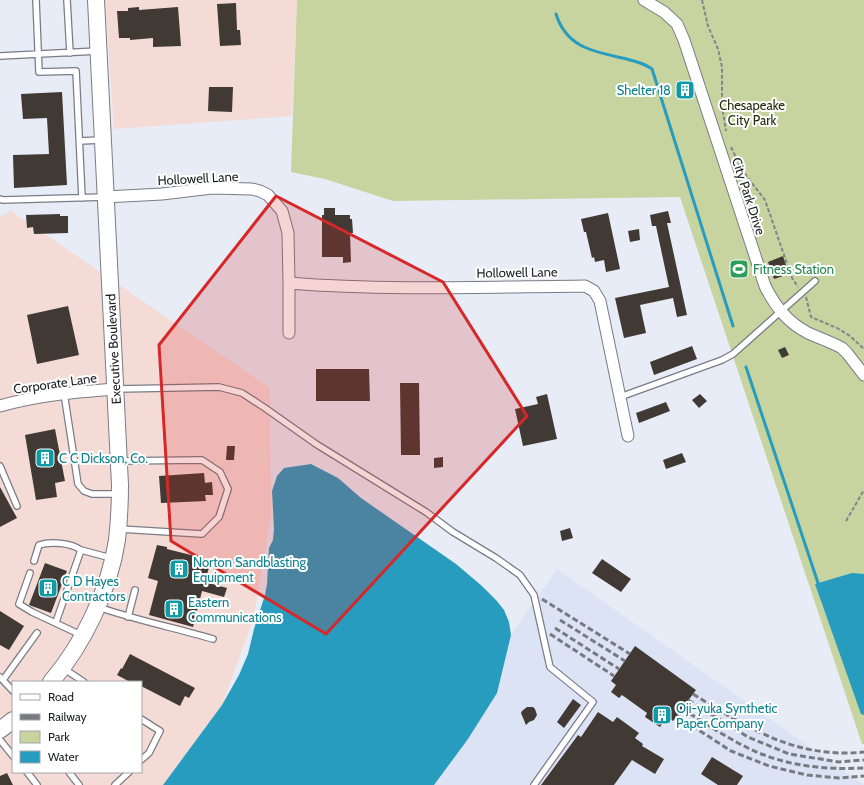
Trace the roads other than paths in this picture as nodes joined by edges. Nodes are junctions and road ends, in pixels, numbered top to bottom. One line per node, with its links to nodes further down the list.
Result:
1 (36, 0): 7 (lane)
2 (67, 0): 6 (lane)
3 (96, 0): 5 (street, Executive Boulevard)
4 (644, 0): 16 (street, City Park Drive)
5 (98, 51): 6 (lane); 9 (street, Executive Boulevard)
6 (70, 52): 7 (lane)
7 (38, 54): 8 (lane); 10 (lane)
8 (0, 56)
9 (103, 140): 10 (lane); 11 (street, Executive Boulevard)
10 (80, 141): 12 (lane)
11 (106, 197): 12 (lane); 15 (street, Hollowell Lane); 19 (street, Executive Boulevard)
12 (82, 198): 13 (lane)
13 (0, 199)
14 (815, 281): 16 (lane)
15 (289, 283): 17 (street, Hollowell Lane); 21 (street, Hollowell Lane)
16 (780, 312): 18 (street, City Park Drive); 21 (lane)
17 (289, 333)
18 (864, 375)
19 (115, 389): 20 (street, Corporate Lane); 24 (street, Executive Boulevard); 57 (lane)
20 (64, 393): 22 (street, Corporate Lane); 26 (lane)
21 (620, 397): 23 (street, Hollowell Lane)
22 (0, 406)
23 (628, 436)
24 (119, 461): 26 (street, Executive Boulevard); 28 (lane)
25 (0, 466): 27 (lane)
26 (120, 494): 28 (street, Executive Boulevard)
27 (17, 506)
28 (118, 528): 30 (street, Executive Boulevard)
29 (81, 550): 30 (lane); 31 (lane); 36 (lane)
30 (113, 559): 34 (street, Executive Boulevard)
31 (34, 560)
32 (30, 573): 36 (lane)
33 (135, 590): 35 (lane)
34 (97, 606): 35 (lane); 38 (street, Executive Boulevard)
35 (128, 617): 39 (lane)
36 (56, 622): 38 (lane)
37 (37, 634): 41 (lane)
38 (83, 636): 40 (street, Executive Boulevard)
39 (214, 639)
40 (62, 667): 42 (street, Executive Boulevard); 43 (lane)
41 (1, 679): 44 (lane)
42 (52, 681)
43 (83, 681)
44 (12, 689)
45 (142, 719): 50 (lane)
46 (12, 721): 47 (street)
47 (0, 730)
48 (0, 740): 49 (lane)
49 (12, 755)
50 (142, 759)
51 (28, 773): 54 (lane)
52 (70, 773): 55 (lane)
53 (128, 773): 56 (lane)
54 (37, 785)
55 (79, 785)
56 (115, 785)
57 (534, 785)

